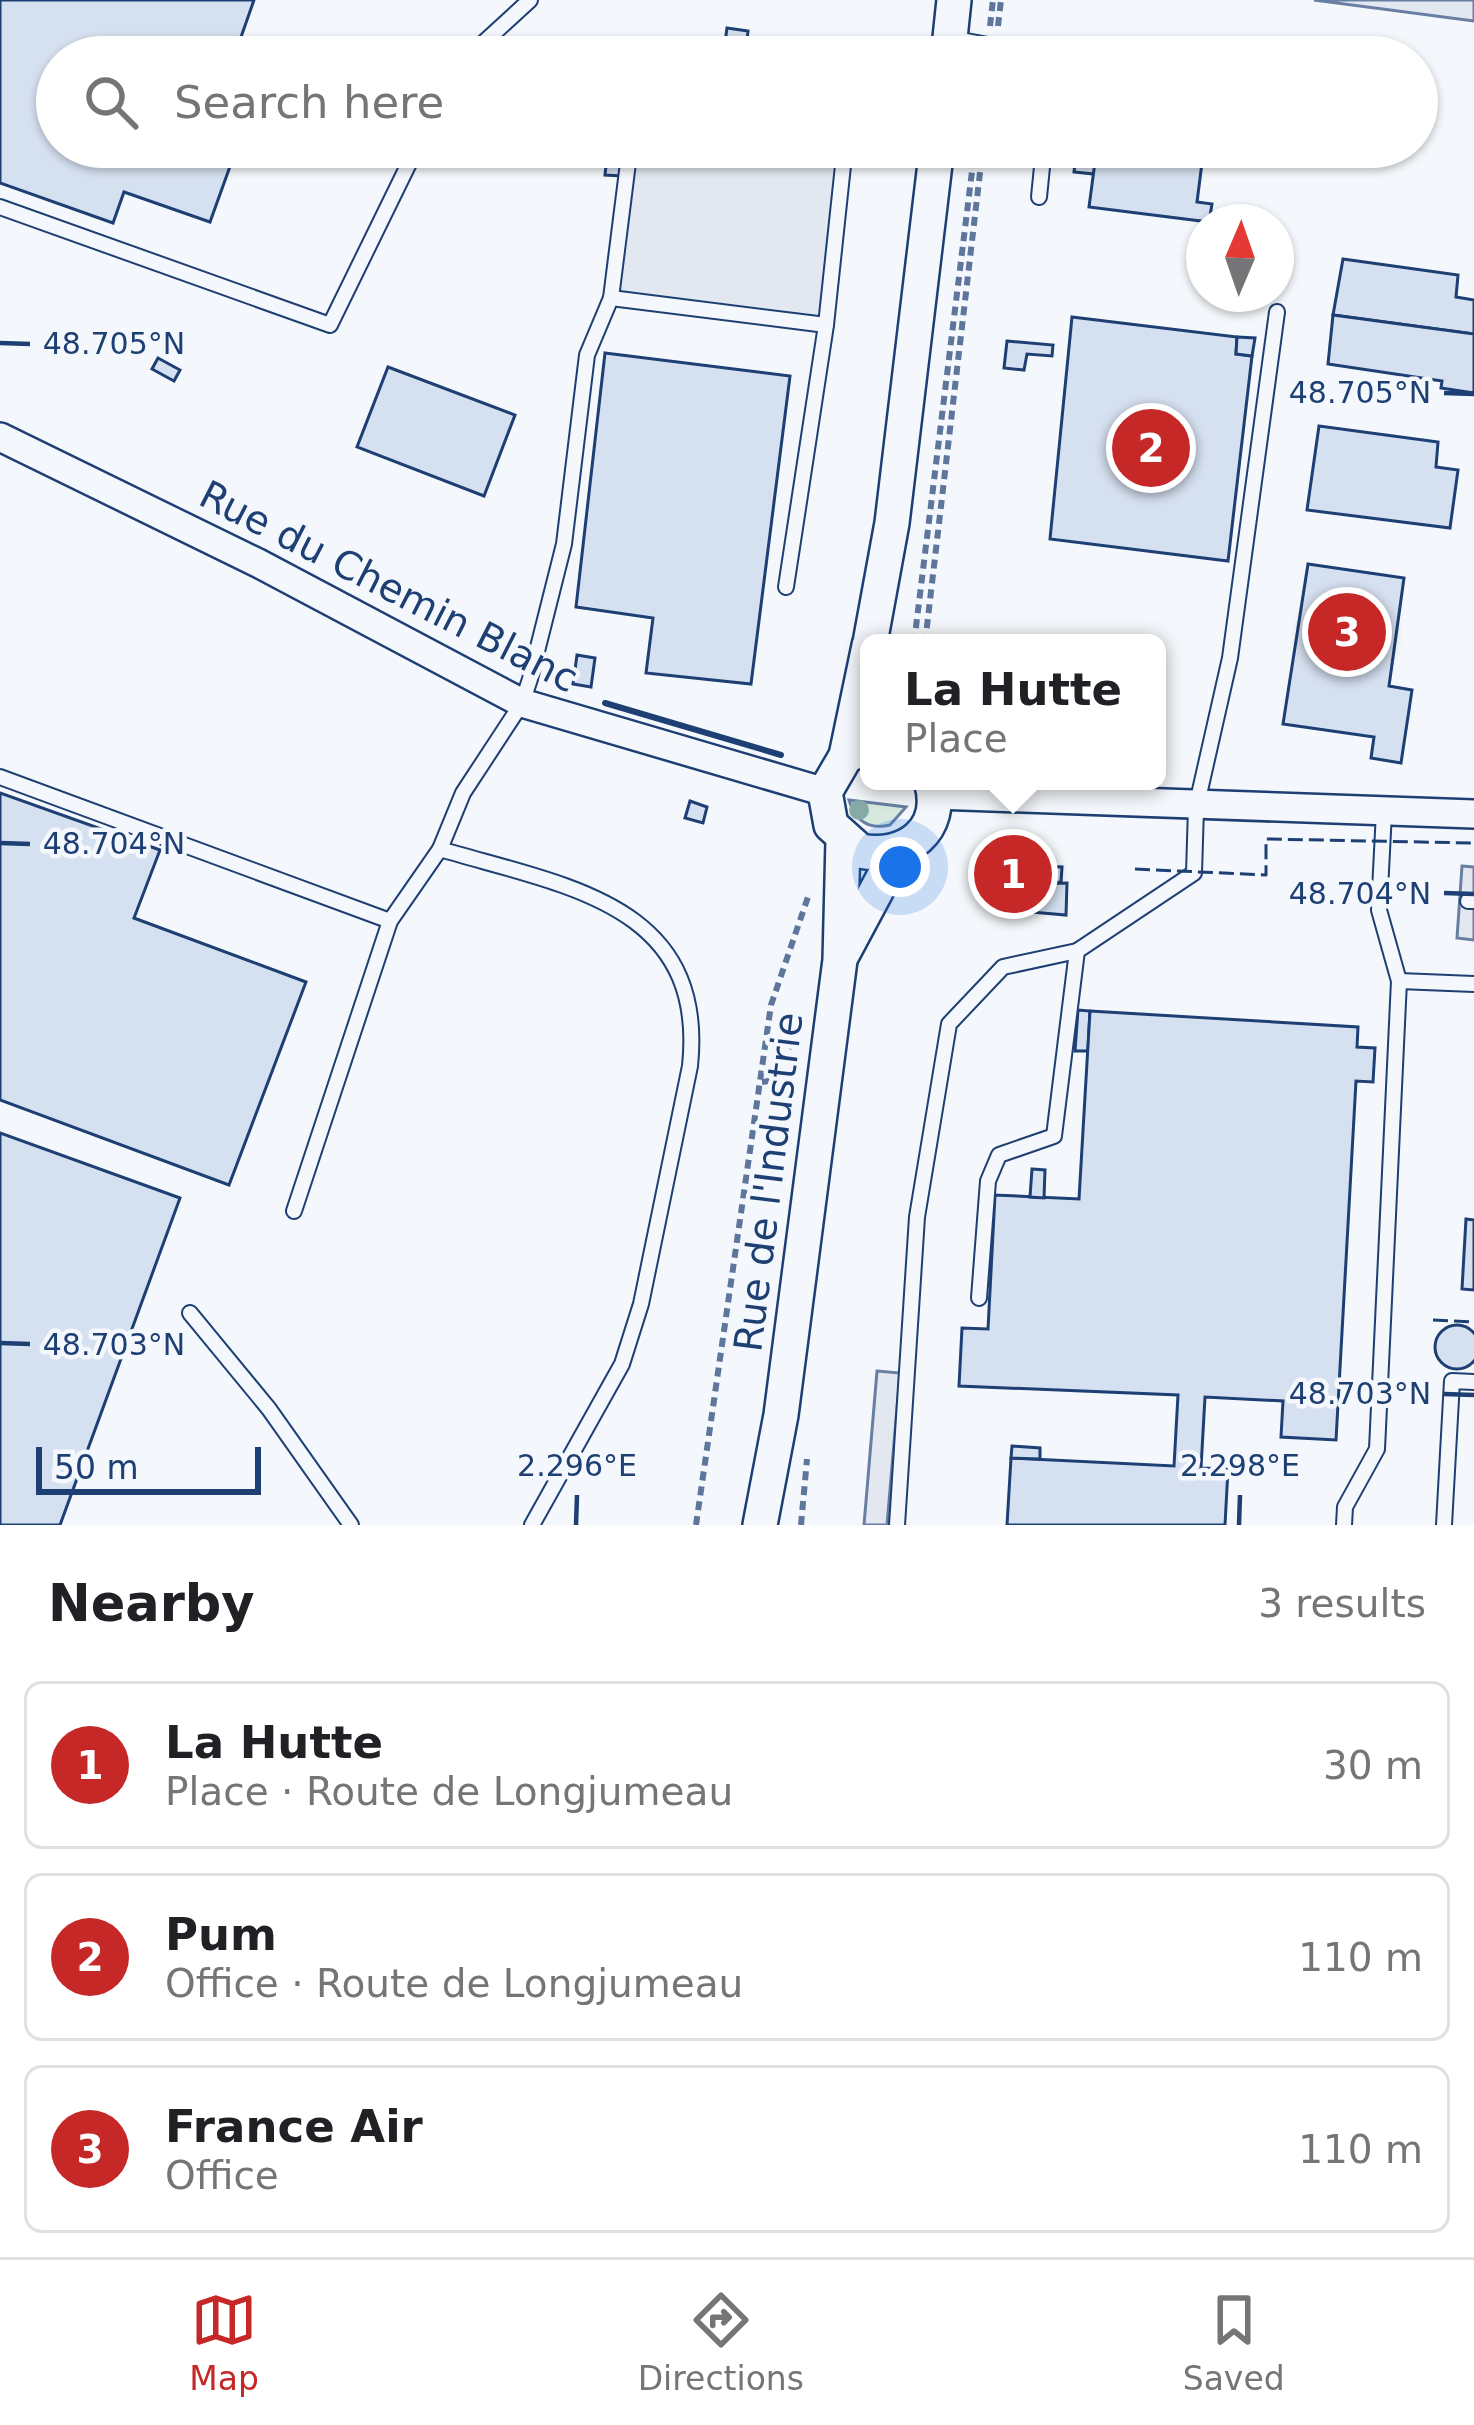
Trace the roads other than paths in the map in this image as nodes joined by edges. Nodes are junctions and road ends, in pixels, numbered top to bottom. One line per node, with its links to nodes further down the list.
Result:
1 (530, 0): 3 (lane)
2 (954, 0): 4 (street)
3 (491, 36)
4 (950, 36)
5 (407, 168): 11 (lane)
6 (627, 168): 12 (lane)
7 (843, 168): 14 (lane)
8 (934, 168): 16 (street)
9 (1042, 168): 10 (lane)
10 (1039, 197)
11 (0, 207)
12 (611, 298): 14 (lane); 20 (lane)
13 (1277, 312): 26 (lane)
14 (826, 326): 17 (lane)
15 (0, 437): 20 (street, Rue du Chemin Blanc)
16 (892, 523): 18 (street); 19 (street)
17 (786, 587)
18 (871, 634)
19 (887, 634)
20 (522, 703): 25 (street, Rue du Chemin Blanc); 30 (lane)
21 (858, 751): 25 (street)
22 (0, 777): 32 (lane)
23 (934, 790): 31 (street, Rue de l'Industrie)
24 (960, 790): 26 (street)
25 (825, 792): 29 (street)
26 (1196, 808): 27 (street); 33 (lane)
27 (1384, 812): 28 (street); 35 (lane)
28 (1474, 814)
29 (843, 840): 31 (street); 34 (street, Rue de l'Industrie)
30 (440, 849): 32 (lane); 43 (lane)
31 (897, 852): 34 (street, Rue de l'Industrie)
32 (390, 920): 37 (lane)
33 (1077, 950): 38 (lane); 46 (lane)
34 (840, 960): 41 (street, Rue de l'Industrie)
35 (1399, 981): 36 (lane); 47 (lane)
36 (1474, 984)
37 (294, 1211)
38 (979, 1298)
39 (190, 1313): 42 (lane)
40 (1474, 1382): 48 (lane)
41 (781, 1415): 44 (street, Rue de l'Industrie); 45 (street, Rue de l'Industrie)
42 (351, 1525)
43 (532, 1525)
44 (760, 1525)
45 (778, 1525)
46 (897, 1525)
47 (1344, 1525)
48 (1444, 1525)

